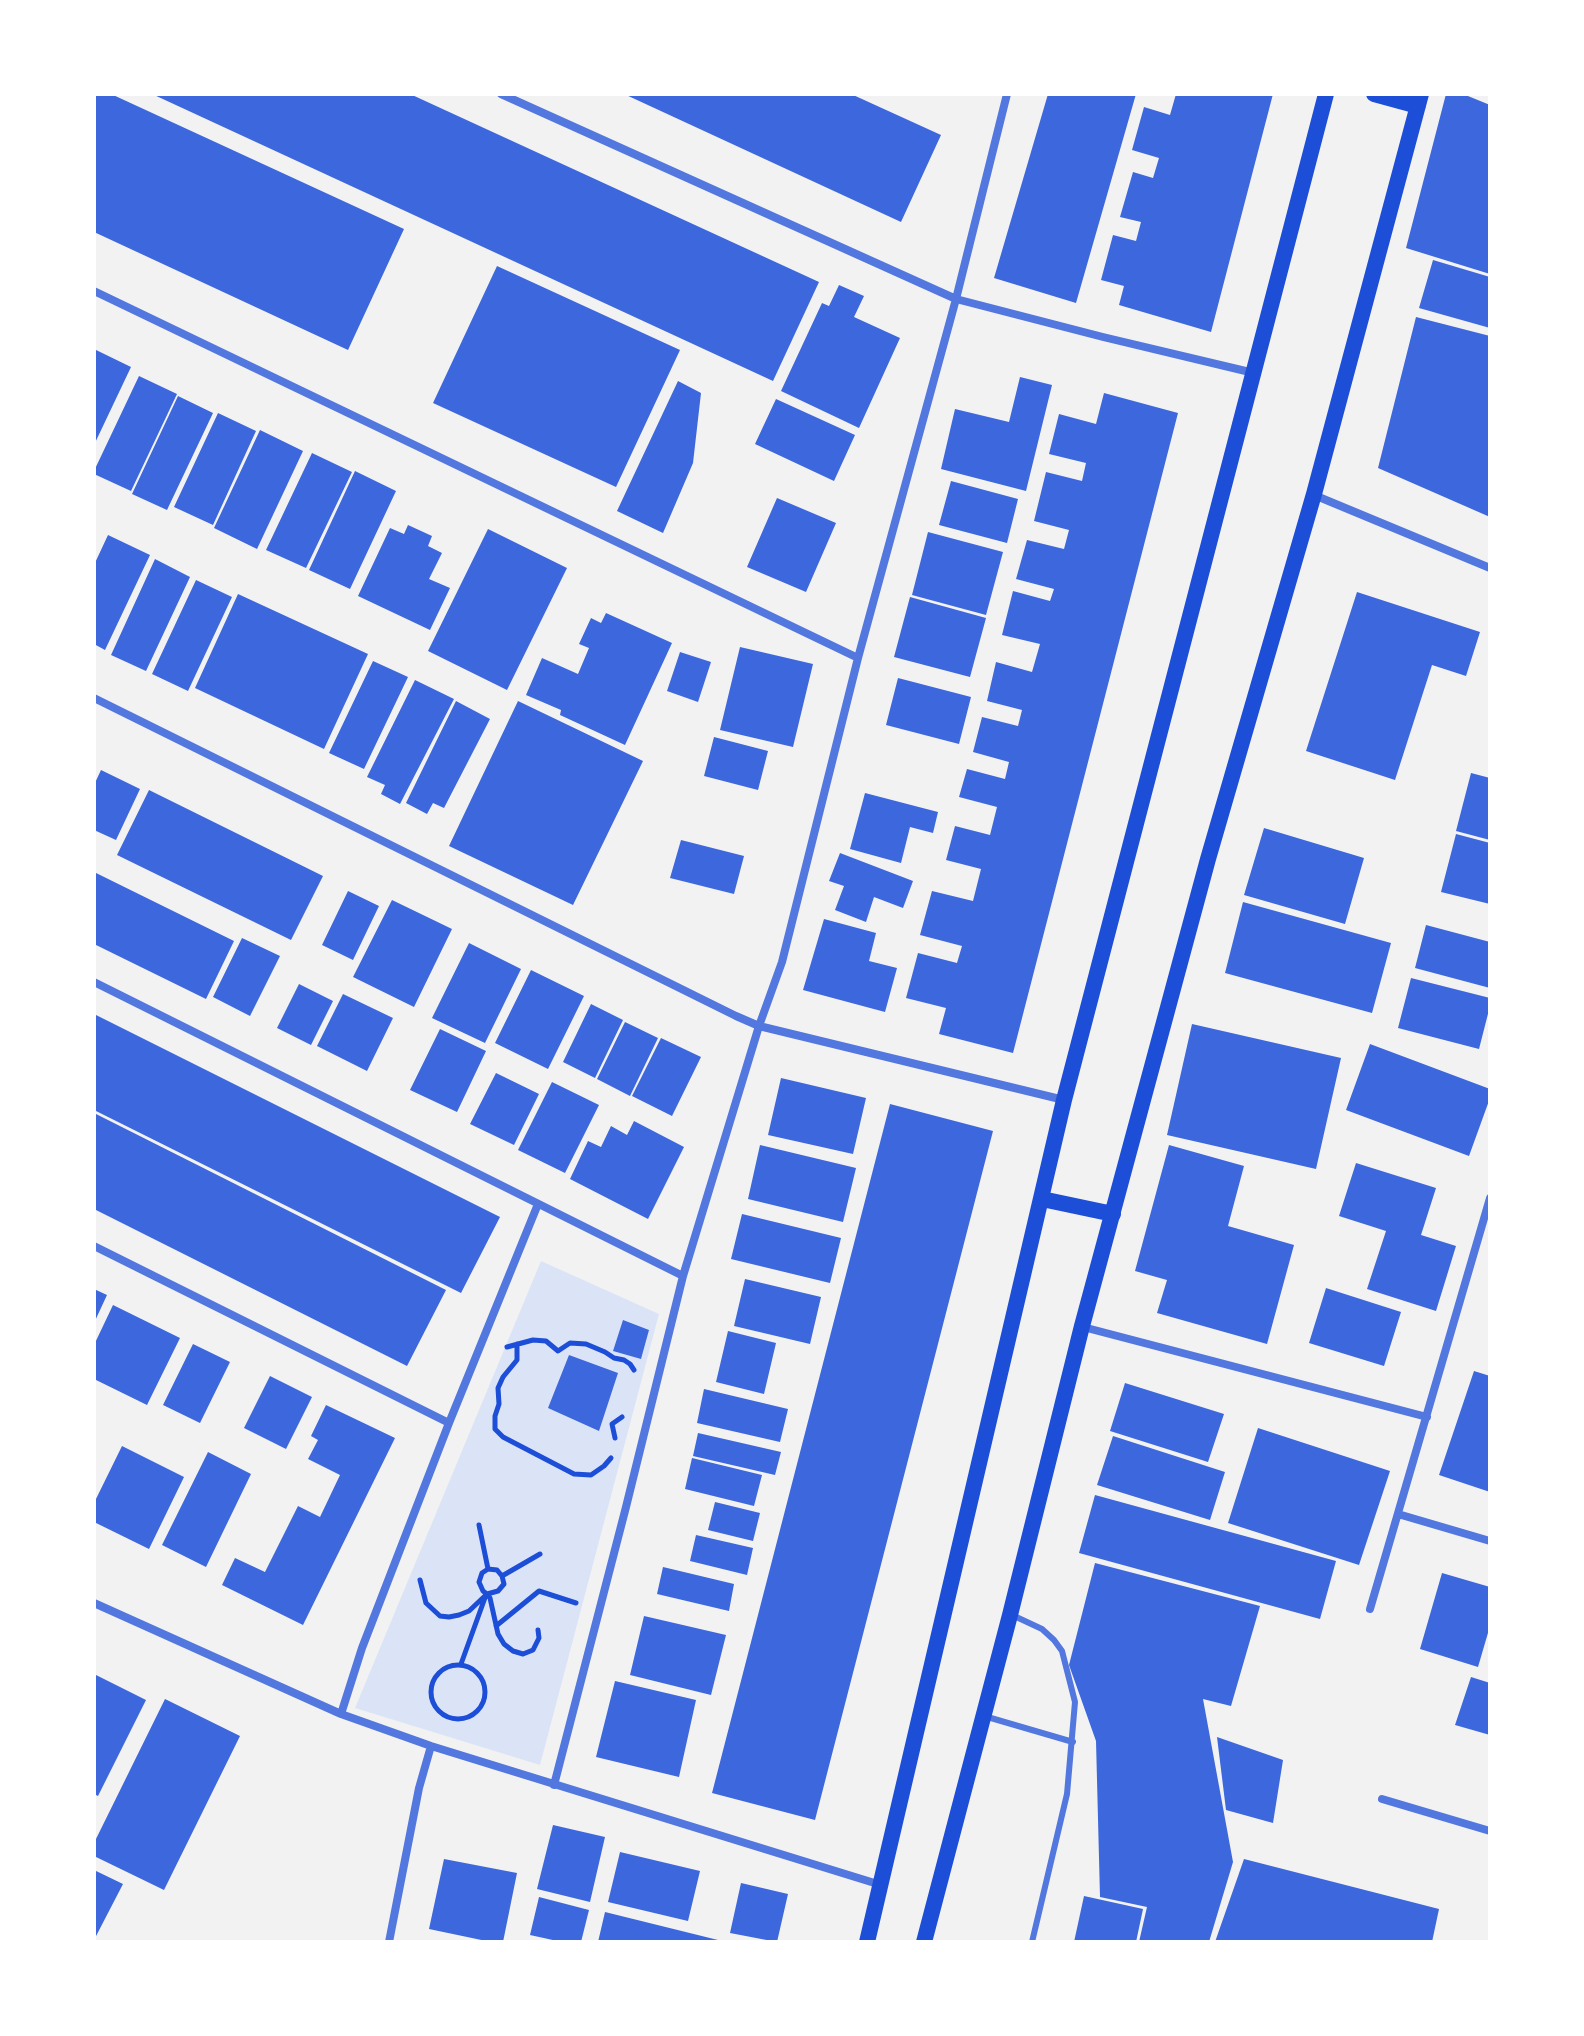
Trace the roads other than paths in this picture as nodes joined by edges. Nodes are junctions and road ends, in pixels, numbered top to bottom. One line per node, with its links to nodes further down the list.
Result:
1 (501, 94): 7 (street)
2 (1007, 94): 7 (street)
3 (1326, 94): 8 (main road)
4 (1374, 94): 5 (main road)
5 (1420, 100): 9 (main road)
6 (94, 291): 11 (street)
7 (956, 299): 8 (street); 11 (street)
8 (1254, 374): 15 (main road)
9 (1314, 494): 10 (street); 20 (main road)
10 (1490, 568)
11 (858, 658): 14 (street)
12 (94, 698): 14 (street)
13 (94, 982): 18 (street)
14 (759, 1026): 15 (street); 22 (street)
15 (1064, 1100): 17 (main road)
16 (1490, 1198): 19 (street)
17 (1042, 1199): 20 (main road); 38 (main road)
18 (538, 1204): 22 (street); 25 (street)
19 (1488, 1210): 24 (street)
20 (1113, 1214): 23 (main road)
21 (94, 1246): 25 (street)
22 (683, 1276): 35 (street)
23 (1082, 1326): 24 (street); 30 (main road)
24 (1427, 1417): 26 (street)
25 (449, 1423): 31 (street)
26 (1398, 1514): 27 (street); 29 (street)
27 (1490, 1541)
28 (94, 1603): 31 (street)
29 (1370, 1609)
30 (1010, 1615): 32 (main road); 33 (lane)
31 (341, 1714): 34 (street)
32 (984, 1716): 33 (lane); 41 (main road)
33 (1073, 1742): 42 (lane)
34 (431, 1746): 35 (street); 39 (street)
35 (554, 1785): 38 (street)
36 (1382, 1799): 37 (street)
37 (1490, 1831)
38 (881, 1886): 40 (main road)
39 (389, 1942)
40 (867, 1942)
41 (924, 1942)
42 (1032, 1942)

